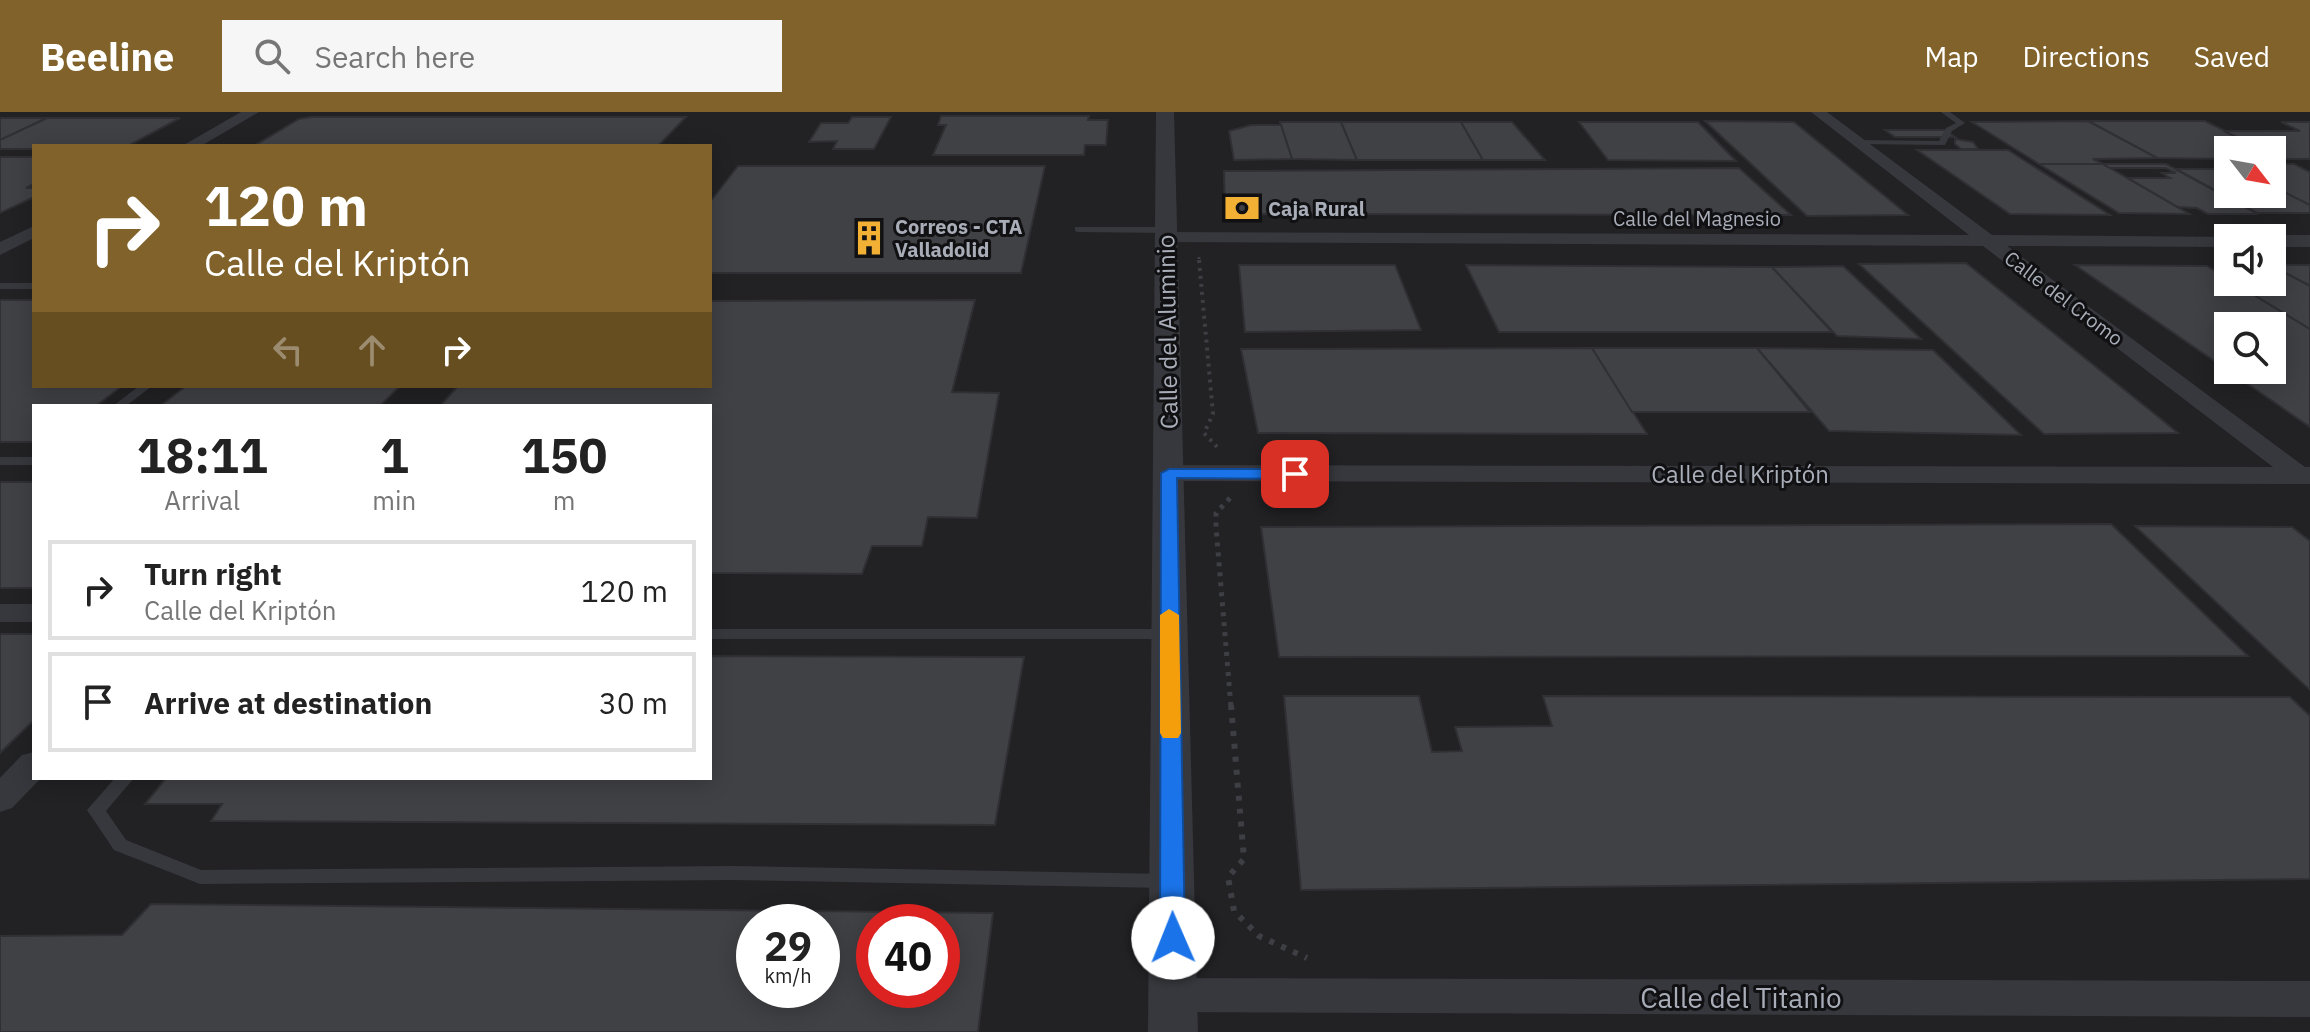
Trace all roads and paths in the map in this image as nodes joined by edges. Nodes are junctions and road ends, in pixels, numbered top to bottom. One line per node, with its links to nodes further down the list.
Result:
1 (252, 112): 6 (street)
2 (1165, 112): 9 (street, Calle del Aluminio)
3 (1818, 112): 5 (street, Calle del Cromo)
4 (1945, 112): 5 (lane)
5 (1858, 142): 13 (street, Calle del Cromo)
6 (194, 144)
7 (1078, 229): 9 (lane)
8 (32, 232): 14 (street)
9 (1166, 234): 13 (street, Calle del Magnesio); 23 (street, Calle del Aluminio)
10 (2214, 241): 13 (street, Calle del Magnesio)
11 (2286, 241): 12 (street)
12 (2310, 241)
13 (1989, 242): 24 (street, Calle del Cromo)
14 (0, 249)
15 (1201, 253): 20 (path)
16 (0, 286): 17 (lane)
17 (32, 286)
18 (143, 388): 19 (lane)
19 (122, 404)
20 (1219, 449)
21 (0, 461): 22 (lane)
22 (32, 461)
23 (1169, 473): 24 (street, Calle del Kriptón); 29 (street, Calle del Aluminio)
24 (2306, 477)
25 (1245, 492): 34 (path)
26 (0, 613): 27 (street)
27 (32, 613)
28 (712, 634): 29 (lane)
29 (1170, 634): 33 (street, Calle del Aluminio)
30 (32, 766): 32 (street)
31 (123, 780): 33 (lane)
32 (0, 799)
33 (1172, 881): 36 (street, Calle del Aluminio)
34 (1310, 959)
35 (2310, 999): 36 (street, Calle del Titanio)
36 (1173, 1014)

